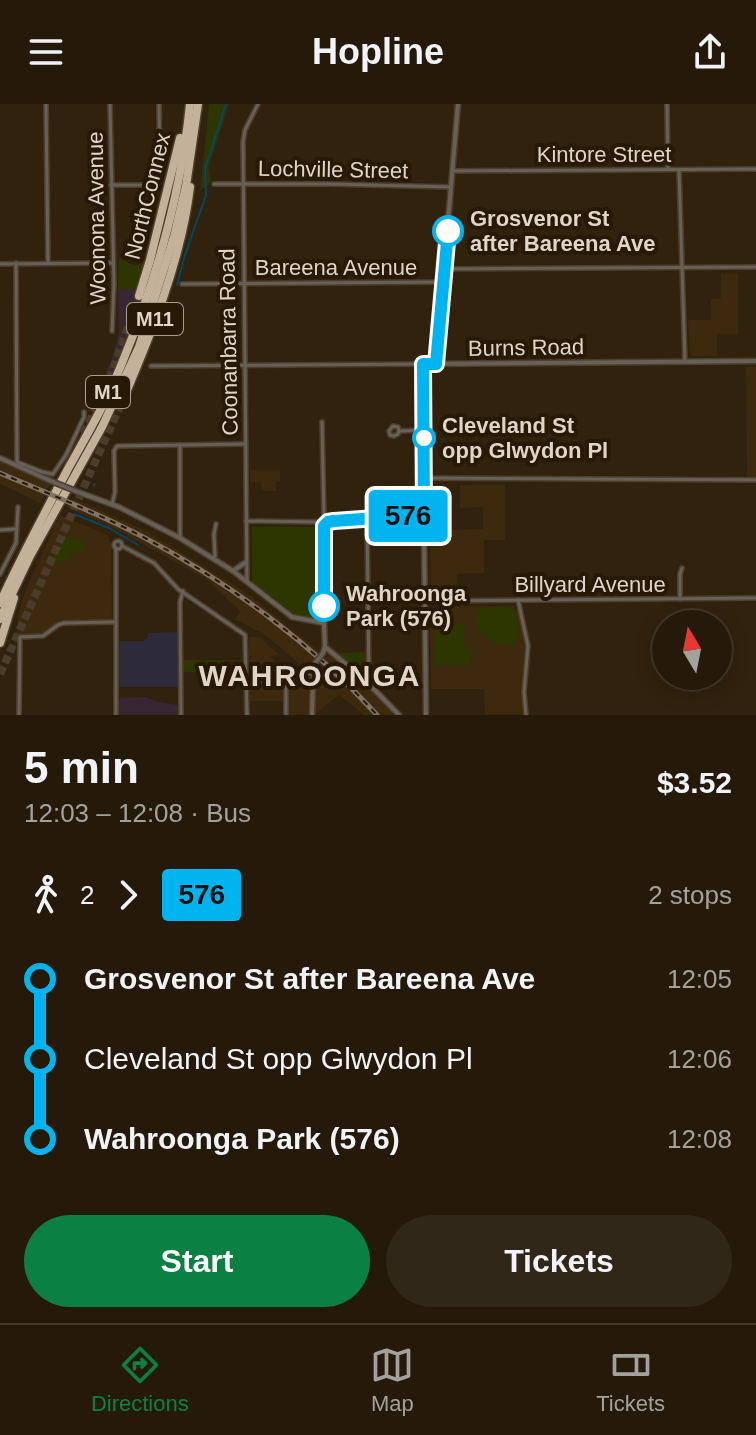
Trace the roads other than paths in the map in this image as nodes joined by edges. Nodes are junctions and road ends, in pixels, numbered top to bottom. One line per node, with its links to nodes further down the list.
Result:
1 (46, 104): 19 (street)
2 (110, 104): 16 (street, Woonona Avenue)
3 (159, 104): 16 (street)
4 (189, 104): 28 (highway, NorthConnex / M11); 57 (highway, M1)
5 (198, 104): 9 (highway, M1)
6 (258, 104): 15 (street, Coonanbarra Road)
7 (458, 104): 13 (street)
8 (667, 104): 11 (street)
9 (193, 142): 36 (highway, NorthConnex / M11); 63 (highway, M1)
10 (756, 169): 12 (street, Kintore Street)
11 (668, 170): 12 (street, Kintore Street); 13 (street, Kintore Street)
12 (679, 170): 22 (street)
13 (453, 171): 17 (street)
14 (214, 184): 15 (street, Lochville Street)
15 (243, 184): 17 (street, Lochville Street); 27 (street, Coonanbarra Road)
16 (111, 185): 20 (street, Woonona Avenue)
17 (451, 187): 24 (street)
18 (16, 263): 19 (street); 21 (street); 44 (street)
19 (48, 263): 20 (street)
20 (113, 263): 29 (street, Woonona Avenue)
21 (0, 264)
22 (683, 267): 23 (street); 24 (street); 31 (street)
23 (756, 267)
24 (444, 269): 25 (street)
25 (443, 282): 27 (street, Bareena Avenue); 33 (street)
26 (182, 284): 27 (street, Bareena Avenue)
27 (243, 284): 34 (street, Coonanbarra Road)
28 (139, 296)
29 (112, 331)
30 (756, 361): 31 (street, Burns Road)
31 (685, 362): 33 (street, Burns Road)
32 (423, 364): 33 (street, Burns Road); 34 (street, Burns Road); 39 (street)
33 (436, 364)
34 (244, 365): 35 (street, Burns Road); 41 (street, Coonanbarra Road)
35 (151, 366)
36 (122, 402)
37 (84, 412): 44 (street)
38 (322, 422): 52 (street)
39 (424, 430): 40 (street); 45 (street)
40 (399, 431)
41 (245, 444): 42 (street); 51 (street, Coonanbarra Road)
42 (180, 445): 47 (street); 56 (street)
43 (0, 458): 44 (street); 47 (street, bridge)
44 (17, 459)
45 (424, 478): 46 (street); 49 (street)
46 (756, 480)
47 (112, 504): 56 (street)
48 (18, 507): 54 (street)
49 (422, 515): 50 (street); 70 (street)
50 (367, 519): 52 (street); 82 (street)
51 (246, 521): 52 (street); 59 (street, Coonanbarra Road)
52 (324, 523): 74 (street)
53 (216, 524): 58 (street)
54 (16, 529): 55 (street); 62 (street)
55 (0, 530)
56 (180, 538): 58 (street)
57 (30, 540): 66 (highway, M1); 71 (highway, M1)
58 (213, 558): 61 (street)
59 (246, 562): 61 (street); 64 (street, Coonanbarra Road)
60 (682, 568): 68 (street)
61 (233, 571): 64 (street)
62 (0, 572)
63 (18, 582): 72 (highway, M1); 75 (highway, M1)
64 (247, 583): 74 (street)
65 (183, 591): 73 (street); 80 (street); 85 (street)
66 (0, 594)
67 (756, 598): 68 (street, Billyard Avenue)
68 (680, 599): 69 (street, Billyard Avenue)
69 (518, 600): 70 (street, Billyard Avenue); 91 (street)
70 (425, 601): 90 (street)
71 (0, 603)
72 (0, 619)
73 (116, 622): 83 (street); 84 (street)
74 (324, 623): 76 (street)
75 (0, 643)
76 (324, 650): 77 (street, bridge); 82 (street)
77 (308, 672): 79 (street); 81 (street)
78 (286, 679): 79 (street); 80 (street); 87 (street)
79 (294, 679): 81 (street)
80 (247, 680): 86 (street)
81 (309, 680): 88 (street)
82 (369, 683): 89 (street)
83 (19, 715)
84 (116, 715)
85 (181, 715)
86 (247, 715)
87 (286, 715)
88 (312, 715)
89 (399, 715)
90 (426, 715)
91 (526, 715)

